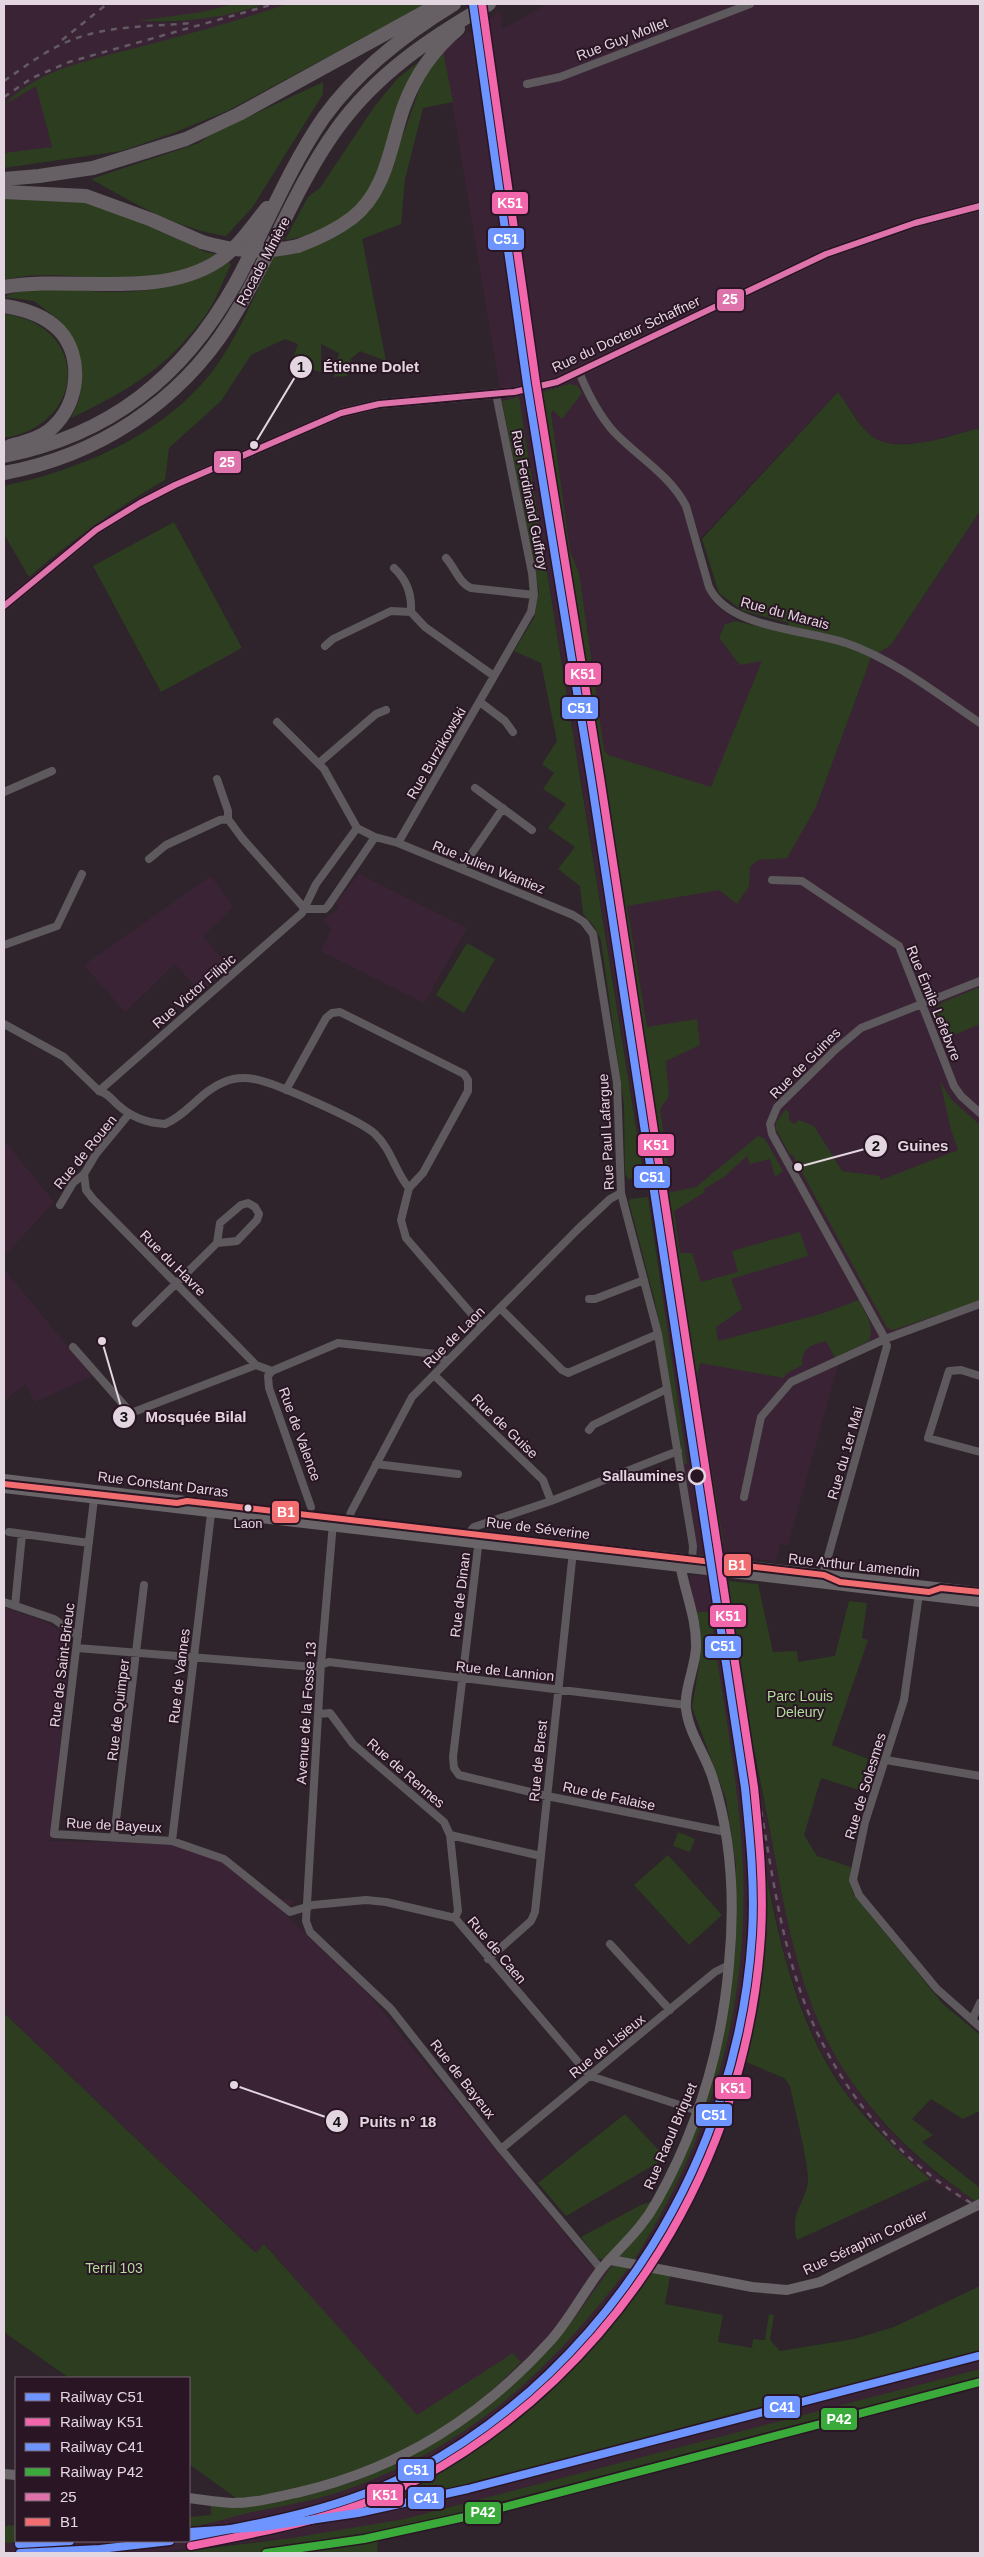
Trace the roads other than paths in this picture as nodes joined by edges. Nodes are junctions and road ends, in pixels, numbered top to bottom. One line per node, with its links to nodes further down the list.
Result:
1 (439, 4): 6 (highway)
2 (454, 4): 7 (highway, Rocade Minière)
3 (490, 4): 8 (highway, bridge); 12 (highway, Rocade Minière)
4 (750, 4): 5 (street, Rue Guy Mollet)
5 (527, 84)
6 (4, 179)
7 (284, 187): 10 (highway); 16 (highway, Rocade Minière)
8 (4, 192)
9 (980, 206): 13 (street, Rue du Docteur Schaffner)
10 (4, 287)
11 (4, 306): 15 (highway)
12 (230, 322): 17 (highway, Rocade Minière); 18 (highway)
13 (579, 372): 14 (street, Rue du Docteur Schaffner); 30 (street, Rue du Marais)
14 (496, 394): 21 (street, Rue Ferdinand Guffroy); 22 (street, Rue du Docteur Schaffner)
15 (4, 447)
16 (4, 456)
17 (4, 473)
18 (4, 481)
19 (446, 558): 21 (street)
20 (394, 568): 23 (street)
21 (534, 594): 24 (street, Rue Ferdinand Guffroy)
22 (4, 606)
23 (411, 612): 25 (street); 26 (street)
24 (531, 612): 26 (street, Rue Burzikowski)
25 (325, 646)
26 (494, 676): 27 (street, Rue Burzikowski)
27 (480, 702): 31 (street); 42 (street, Rue Burzikowski)
28 (386, 710): 32 (street)
29 (277, 722): 32 (street)
30 (980, 723)
31 (513, 732)
32 (319, 763): 39 (street)
33 (52, 771): 36 (street)
34 (217, 779): 38 (street)
35 (475, 788): 37 (street)
36 (4, 792)
37 (503, 808): 40 (street); 44 (street)
38 (228, 819): 43 (street); 47 (street)
39 (357, 828): 41 (street, Rue Julien Wantiez); 47 (street)
40 (532, 830)
41 (375, 837): 42 (street, Rue Julien Wantiez); 47 (street)
42 (398, 843): 44 (street, Rue Julien Wantiez)
43 (149, 859)
44 (461, 870): 48 (street, Rue Julien Wantiez)
45 (82, 874): 49 (street)
46 (772, 880): 51 (street, Rue Émile Lefebvre)
47 (305, 909): 54 (street, Rue Victor Filipic)
48 (589, 927): 59 (street, Rue Paul Lafargue)
49 (4, 945)
50 (980, 981): 51 (street, Rue de Guines)
51 (922, 1003): 55 (street, Rue Émile Lefebvre); 70 (street, Rue de Guines)
52 (4, 1024): 54 (street)
53 (286, 1090): 56 (street); 58 (street); 58 (street)
54 (99, 1091): 56 (street)
55 (980, 1113)
56 (129, 1114): 57 (street, Rue de Rouen)
57 (84, 1174): 60 (street, Rue de Rouen); 63 (street, Rue du Havre)
58 (409, 1188): 68 (street)
59 (621, 1193): 62 (street, Rue Paul Lafargue); 66 (street, Rue de Laon)
60 (60, 1205)
61 (217, 1243): 61 (street); 63 (street)
62 (644, 1280): 64 (street); 69 (street, Rue Paul Lafargue)
63 (176, 1284): 67 (street); 73 (street, Rue du Havre)
64 (589, 1299)
65 (980, 1304): 70 (street)
66 (500, 1308): 68 (street, Rue de Laon); 69 (street)
67 (136, 1323)
68 (482, 1326): 72 (street, Rue de Laon)
69 (658, 1334): 77 (street, Rue Paul Lafargue)
70 (885, 1339): 85 (street); 100 (street, Rue du 1er Mai)
71 (73, 1347): 73 (street)
72 (447, 1361): 74 (street); 75 (street, Rue de Laon)
73 (256, 1365): 74 (street)
74 (272, 1371): 88 (street, Rue de Valence)
75 (434, 1375): 81 (street, Rue de Laon); 87 (street, Rue de Guise)
76 (980, 1376): 80 (street)
77 (667, 1389): 78 (street); 79 (street, Rue Paul Lafargue)
78 (590, 1430)
79 (678, 1450): 87 (street); 99 (street, Rue Paul Lafargue)
80 (980, 1452)
81 (376, 1464): 82 (street); 91 (street, Rue de Laon)
82 (458, 1474)
83 (4, 1479): 90 (street, Rue Constant Darras)
84 (4, 1488): 86 (street, Rue Constant Darras)
85 (744, 1497)
86 (94, 1498): 89 (street, Rue Constant Darras); 96 (street, Rue de Saint-Brieuc)
87 (552, 1500): 94 (street)
88 (311, 1507)
89 (211, 1514): 90 (street, Rue Constant Darras); 110 (street, Rue de Vannes)
90 (333, 1523): 91 (street, Rue Constant Darras); 111 (street, Avenue de la Fosse 13)
91 (347, 1524): 94 (street, Rue de Séverine)
92 (9, 1532): 93 (street)
93 (22, 1534): 96 (street); 106 (street)
94 (466, 1538): 95 (street, Rue de Séverine)
95 (479, 1540): 97 (street, Rue de Séverine); 112 (street, Rue de Dinan)
96 (89, 1542): 107 (street, Rue de Saint-Brieuc)
97 (573, 1551): 99 (street, Rue de Séverine); 99 (street, Rue de Séverine); 113 (street, Rue de Brest)
98 (725, 1564): 99 (street, Rue de Séverine); 100 (street, Rue Arthur Lamendin)
99 (690, 1567): 100 (street, Rue Arthur Lamendin); 114 (street, Rue Raoul Briquet)
100 (822, 1579): 102 (street, Rue Arthur Lamendin); 103 (street, Rue Arthur Lamendin)
101 (144, 1585): 109 (street, Rue de Quimper)
102 (980, 1592)
103 (919, 1594): 105 (street, Rue Arthur Lamendin); 116 (street, Rue de Solesmes)
104 (4, 1602): 106 (street)
105 (980, 1602)
106 (15, 1606): 107 (street)
107 (78, 1636): 108 (street, Rue de Saint-Brieuc)
108 (77, 1648): 109 (street, Rue de Lannion); 121 (street, Rue de Saint-Brieuc)
109 (137, 1654): 110 (street, Rue de Lannion); 123 (street, Rue de Quimper)
110 (193, 1658): 111 (street, Rue de Lannion); 124 (street, Rue de Vannes)
111 (321, 1664): 112 (street, Rue de Lannion); 115 (street, Avenue de la Fosse 13)
112 (462, 1679): 113 (street, Rue de Lannion); 117 (street, Rue de Dinan)
113 (559, 1689): 114 (street, Rue de Lannion); 119 (street, Rue de Brest)
114 (686, 1705): 120 (street, Rue Raoul Briquet)
115 (319, 1714): 122 (street, Rue de Rennes); 126 (street, Avenue de la Fosse 13)
116 (886, 1760): 118 (street); 133 (street, Rue de Solesmes)
117 (459, 1775): 119 (street, Rue de Falaise)
118 (980, 1776)
119 (547, 1796): 120 (street, Rue de Falaise); 125 (street, Rue de Brest)
120 (726, 1832): 130 (street, Rue Raoul Briquet)
121 (54, 1834): 123 (street, Rue de Bayeux)
122 (450, 1835): 125 (street); 127 (street)
123 (114, 1837): 124 (street, Rue de Bayeux)
124 (172, 1840): 126 (street, Rue de Caen)
125 (541, 1856): 129 (street, Rue de Brest)
126 (305, 1909): 127 (street, Rue de Caen); 137 (street, Rue de Bayeux)
127 (455, 1918): 129 (street, Rue de Caen)
128 (610, 1944): 132 (street)
129 (488, 1959): 135 (street, Rue de Caen)
130 (729, 1965): 132 (street, Rue de Lisieux); 136 (street, Rue Raoul Briquet)
131 (980, 2003): 133 (street)
132 (670, 2010): 135 (street, Rue de Lisieux)
133 (972, 2020): 134 (street, Rue de Solesmes)
134 (980, 2027)
135 (590, 2076): 136 (street); 137 (street, Rue de Lisieux)
136 (698, 2111): 139 (street, Rue Raoul Briquet)
137 (501, 2149): 140 (street, Rue de Bayeux)
138 (980, 2204): 139 (street, Rue Séraphin Cordier)
139 (611, 2260): 140 (street, Rue Raoul Briquet)
140 (601, 2270): 141 (street, Rue Raoul Briquet)
141 (190, 2498)

